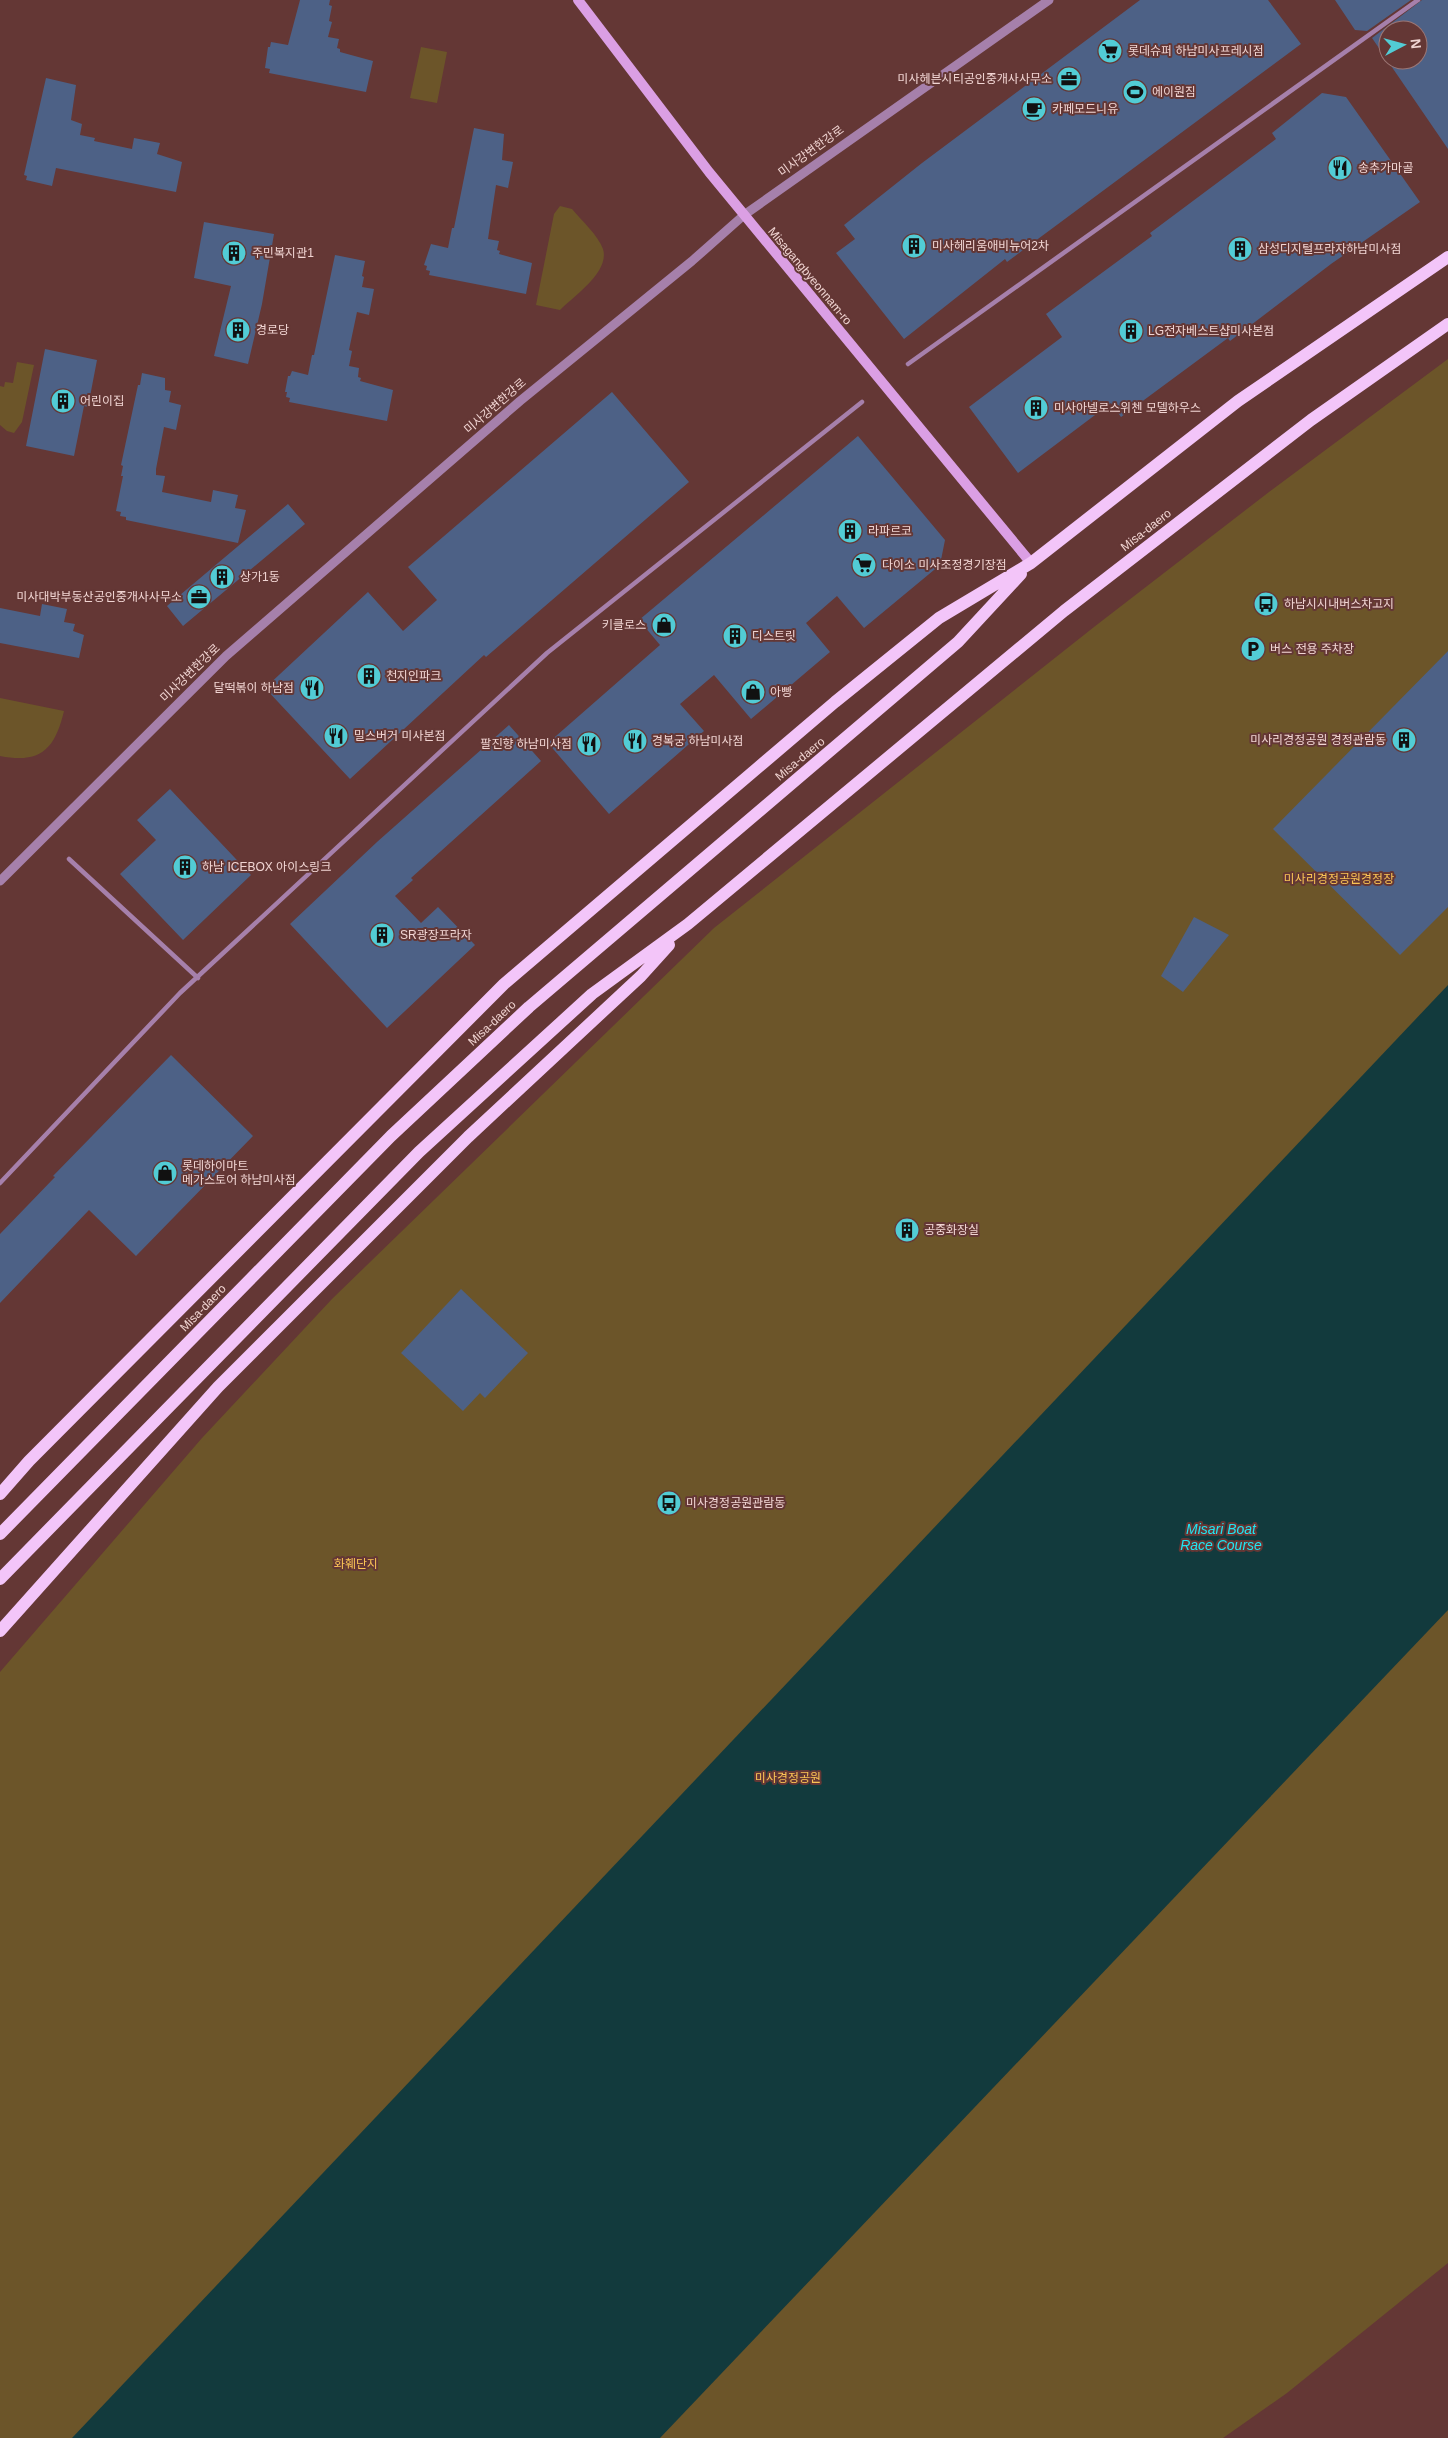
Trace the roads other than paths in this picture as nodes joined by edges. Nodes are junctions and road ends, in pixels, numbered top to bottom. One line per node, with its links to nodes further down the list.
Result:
1 (578, 0): 4 (main road, Misagangbyeonnam-ro)
2 (1049, 0): 4 (street, 미사강변한강로)
3 (1418, 0): 7 (street)
4 (744, 215): 9 (main road, Misagangbyeonnam-ro); 11 (street, 미사강변한강로)
5 (1448, 257): 9 (main road, Misa-daero)
6 (1448, 324): 12 (main road, Misa-daero)
7 (908, 364)
8 (862, 402): 13 (street)
9 (1031, 563): 15 (main road, Misa-daero); 16 (main road, Misa-daero)
10 (69, 859): 13 (street)
11 (0, 881)
12 (688, 924): 17 (main road, Misa-daero); 18 (main road, Misa-daero)
13 (198, 978): 14 (street)
14 (0, 1183)
15 (0, 1494)
16 (0, 1534)
17 (0, 1579)
18 (0, 1630)

